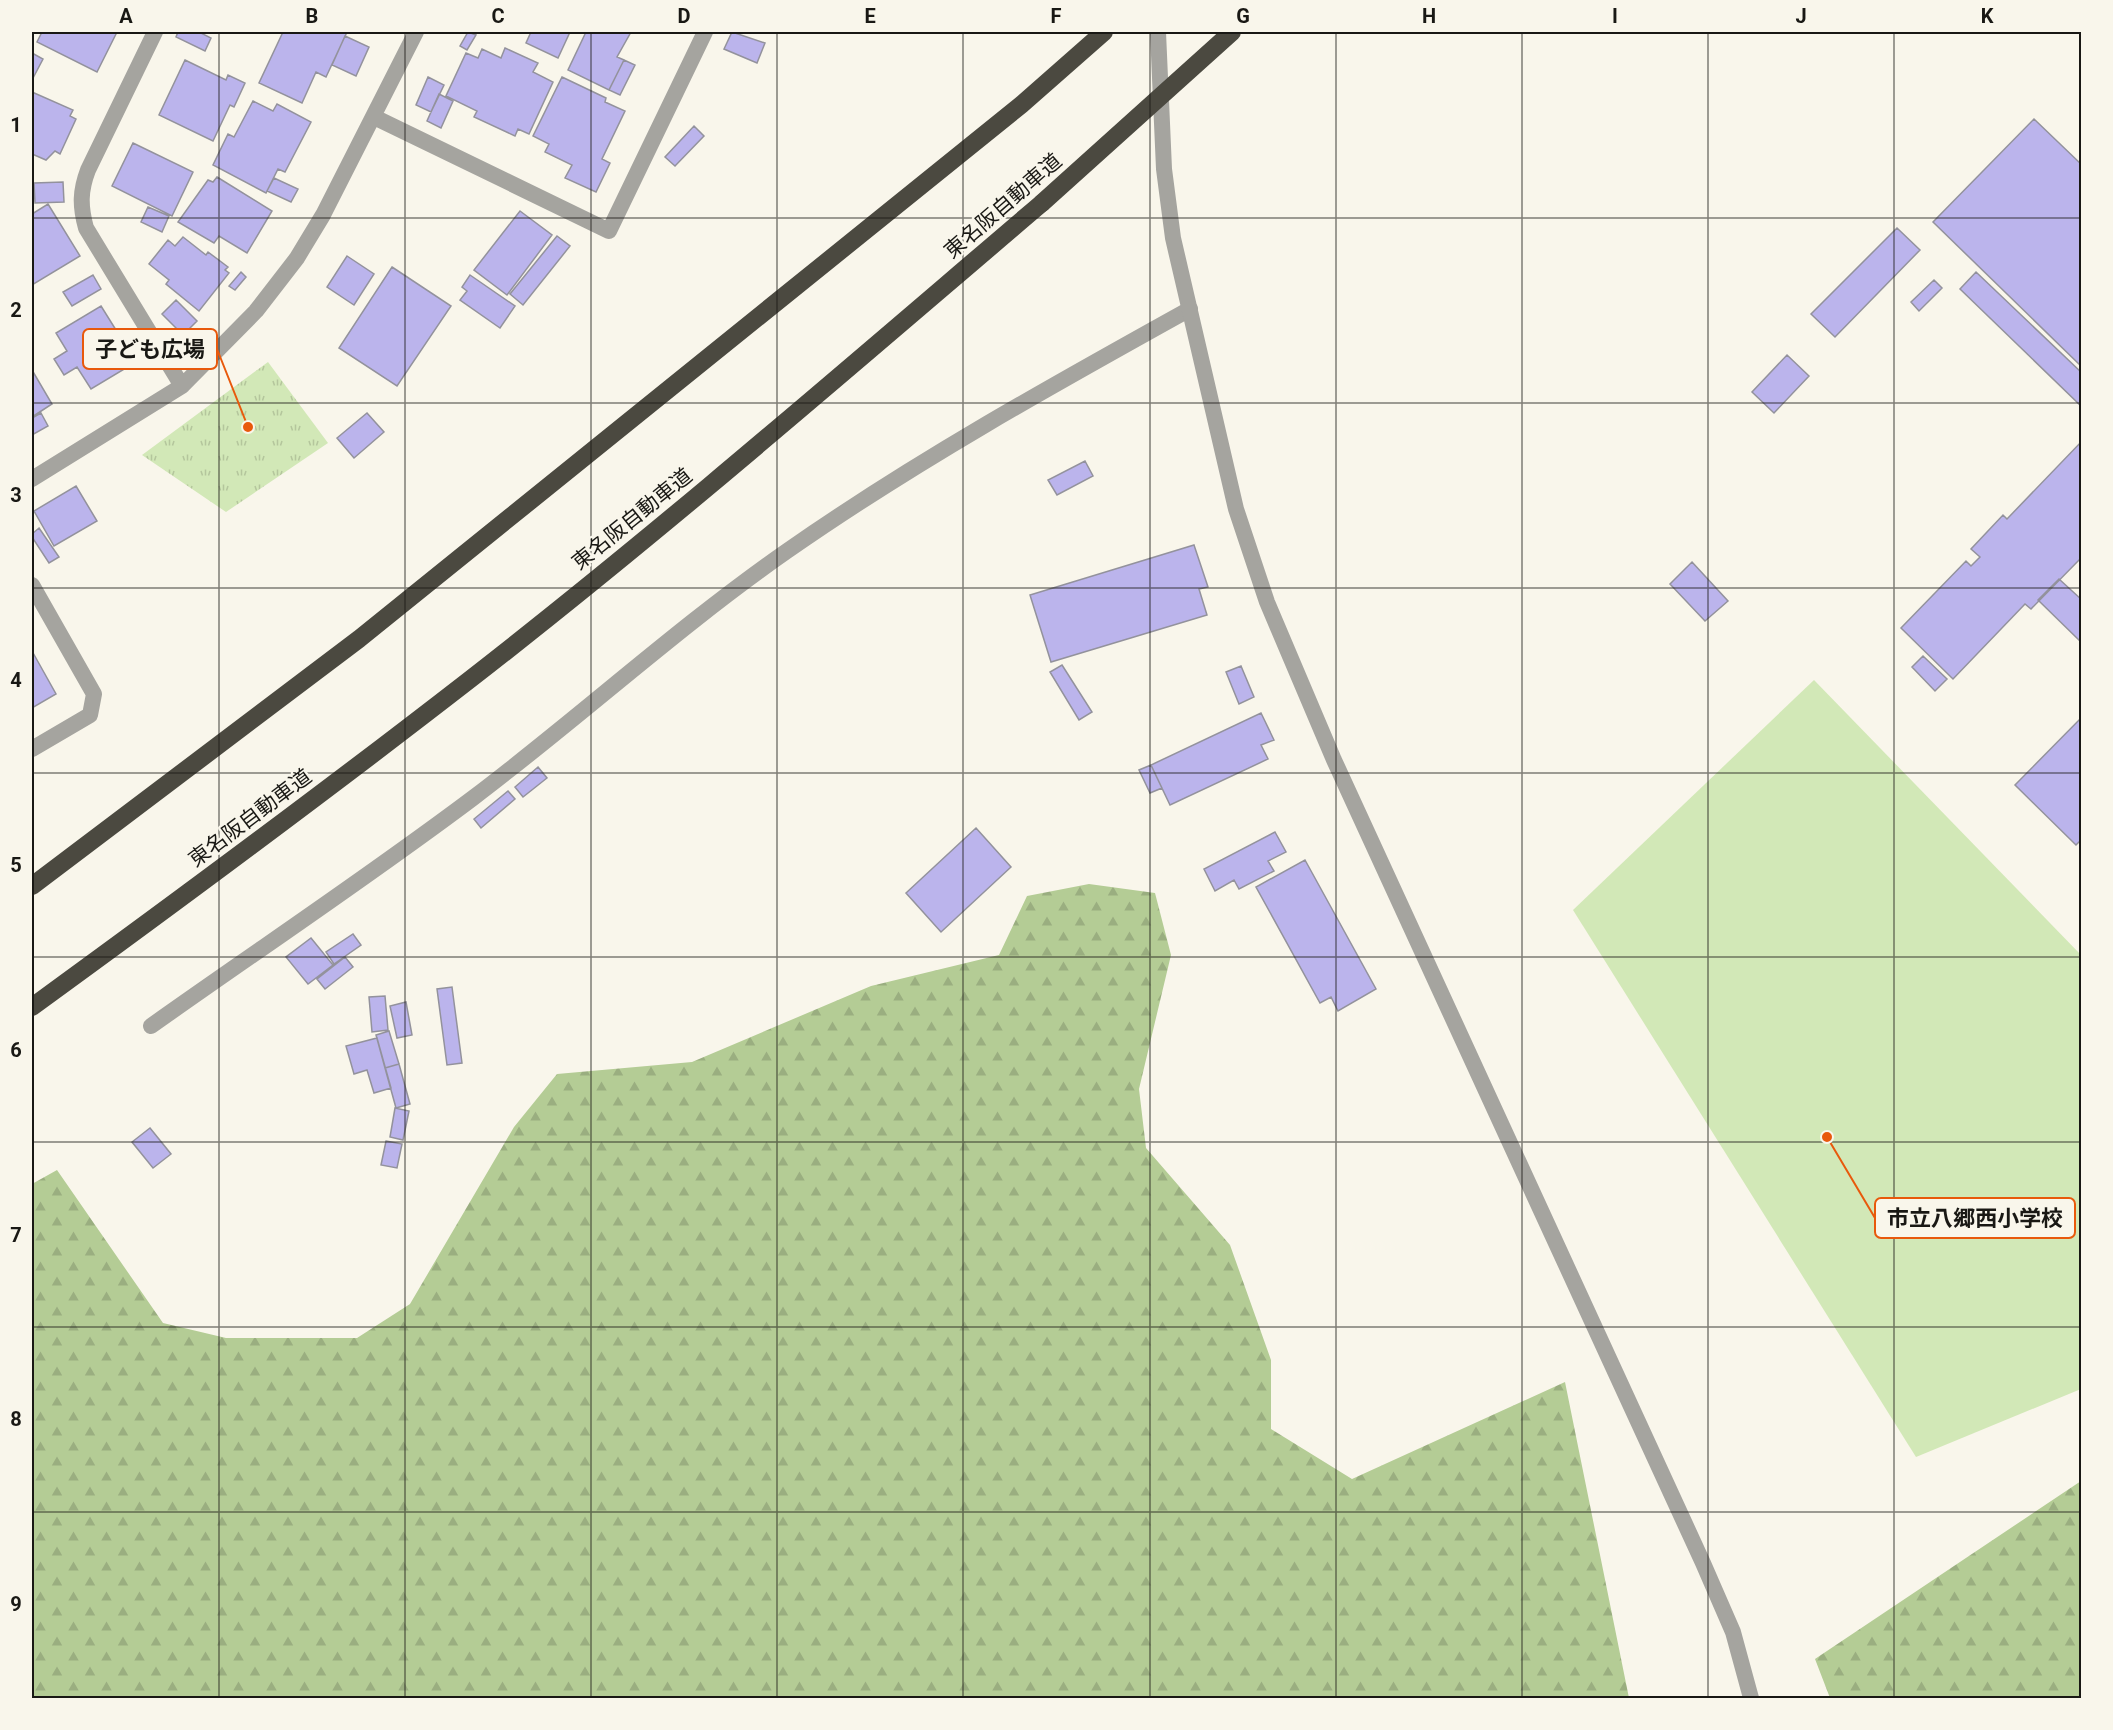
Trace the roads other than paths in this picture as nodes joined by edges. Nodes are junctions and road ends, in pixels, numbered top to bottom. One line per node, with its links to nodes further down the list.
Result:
1 (155, 32): 9 (street)
2 (416, 32): 7 (street)
3 (705, 32): 7 (street)
4 (1104, 32): 13 (highway)
5 (1158, 32): 8 (street)
6 (1232, 32): 14 (highway, 東名阪自動車道, bridge)
7 (374, 117): 9 (street)
8 (1190, 309): 15 (street); 16 (street)
9 (182, 386): 10 (street)
10 (32, 479)
11 (32, 585): 12 (street)
12 (32, 749)
13 (32, 886)
14 (32, 1007)
15 (151, 1026)
16 (1751, 1698)

